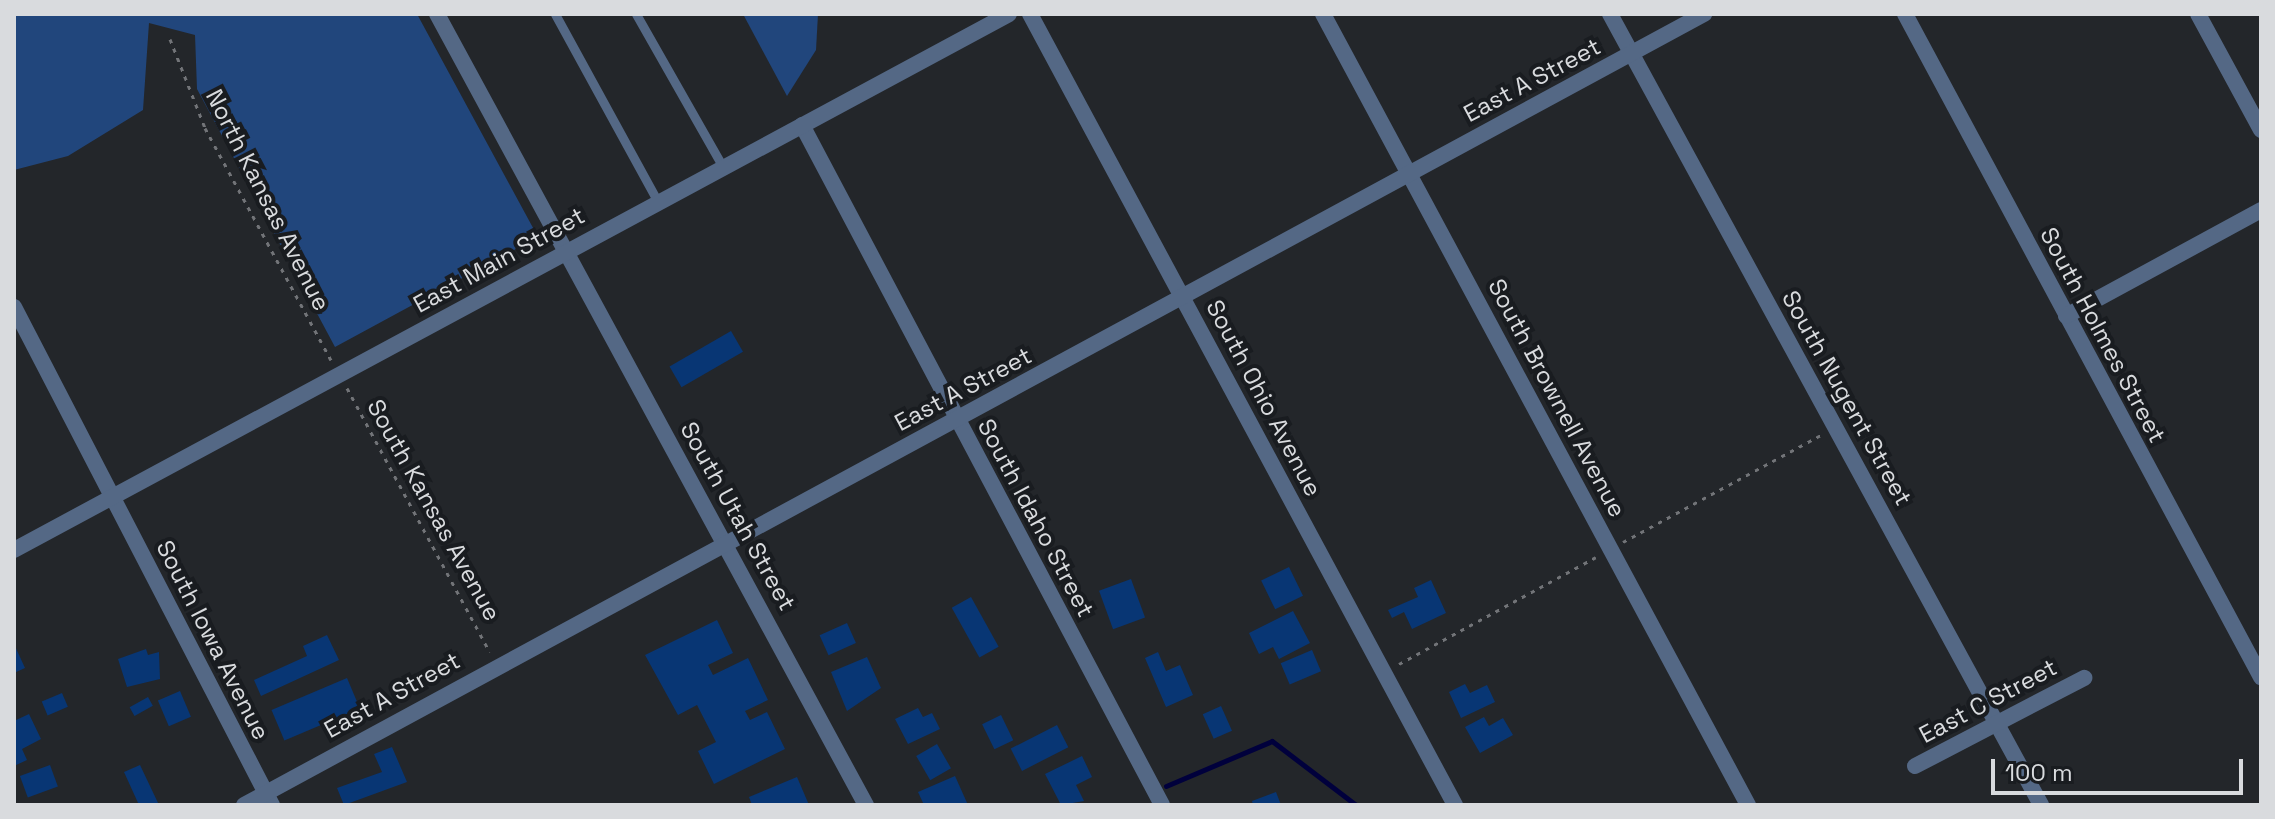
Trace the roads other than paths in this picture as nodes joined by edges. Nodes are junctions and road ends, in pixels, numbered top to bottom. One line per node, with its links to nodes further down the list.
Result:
1 (437, 14): 18 (street, South Utah Street)
2 (555, 14): 16 (lane)
3 (636, 14): 14 (lane)
4 (1009, 14): 12 (street, East Main Street)
5 (1030, 14): 19 (street, South Ohio Avenue)
6 (1323, 14): 15 (street, South Brownell Avenue)
7 (1610, 14): 11 (street, South Nugent Street)
8 (1704, 14): 11 (street, East A Street)
9 (1905, 14): 21 (street, South Holmes Street)
10 (2198, 14): 13 (street)
11 (1631, 53): 15 (street, East A Street); 28 (street, South Nugent Street)
12 (802, 125): 14 (street, East Main Street); 22 (street, South Idaho Street)
13 (2261, 130)
14 (723, 167): 16 (street, East Main Street)
15 (1409, 174): 19 (street, East A Street); 35 (street, South Brownell Avenue)
16 (658, 202): 18 (street, East Main Street)
17 (2261, 210): 21 (street)
18 (564, 251): 23 (street, East Main Street); 24 (street, South Utah Street)
19 (1184, 298): 22 (street, East A Street); 34 (street, South Ohio Avenue)
20 (14, 307): 23 (street, South Iowa Avenue)
21 (2066, 316): 26 (street, South Holmes Street)
22 (956, 420): 24 (street, East A Street); 33 (street, South Idaho Street)
23 (112, 497): 25 (street, East Main Street); 30 (street, South Iowa Avenue)
24 (727, 544): 30 (street, East A Street); 32 (street, South Utah Street)
25 (14, 550)
26 (2261, 677)
27 (2084, 678): 28 (street, East C Street)
28 (1997, 723): 29 (street, East C Street); 36 (street, South Nugent Street)
29 (1915, 766)
30 (269, 799): 31 (street, East A Street)
31 (244, 805)
32 (866, 805)
33 (1162, 805)
34 (1455, 805)
35 (1748, 805)
36 (2041, 805)

